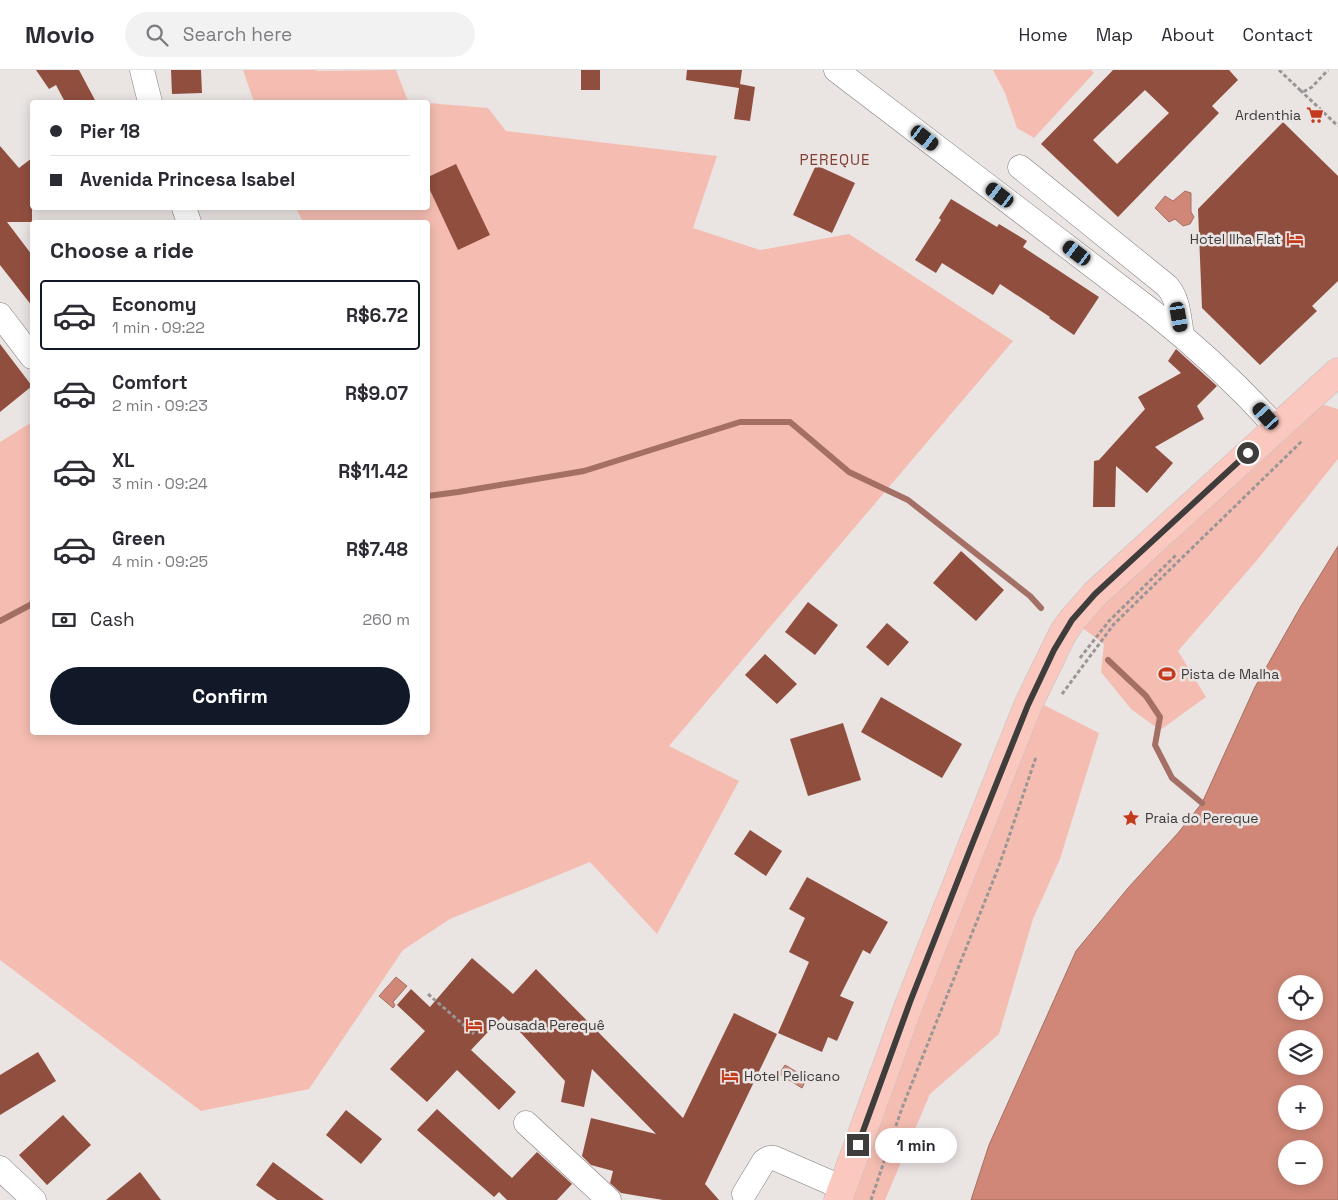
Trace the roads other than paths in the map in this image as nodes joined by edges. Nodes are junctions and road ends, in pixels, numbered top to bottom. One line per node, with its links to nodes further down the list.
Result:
1 (142, 70): 3 (street)
2 (836, 70): 6 (street)
3 (150, 100)
4 (1020, 167): 6 (street)
5 (0, 315): 7 (street)
6 (1182, 335): 9 (street)
7 (30, 354)
8 (1338, 372): 9 (main road)
9 (1276, 427): 13 (main road)
10 (526, 1123): 15 (street)
11 (0, 1168): 14 (street)
12 (744, 1194): 13 (street)
13 (841, 1194)
14 (34, 1200)
15 (609, 1200)

